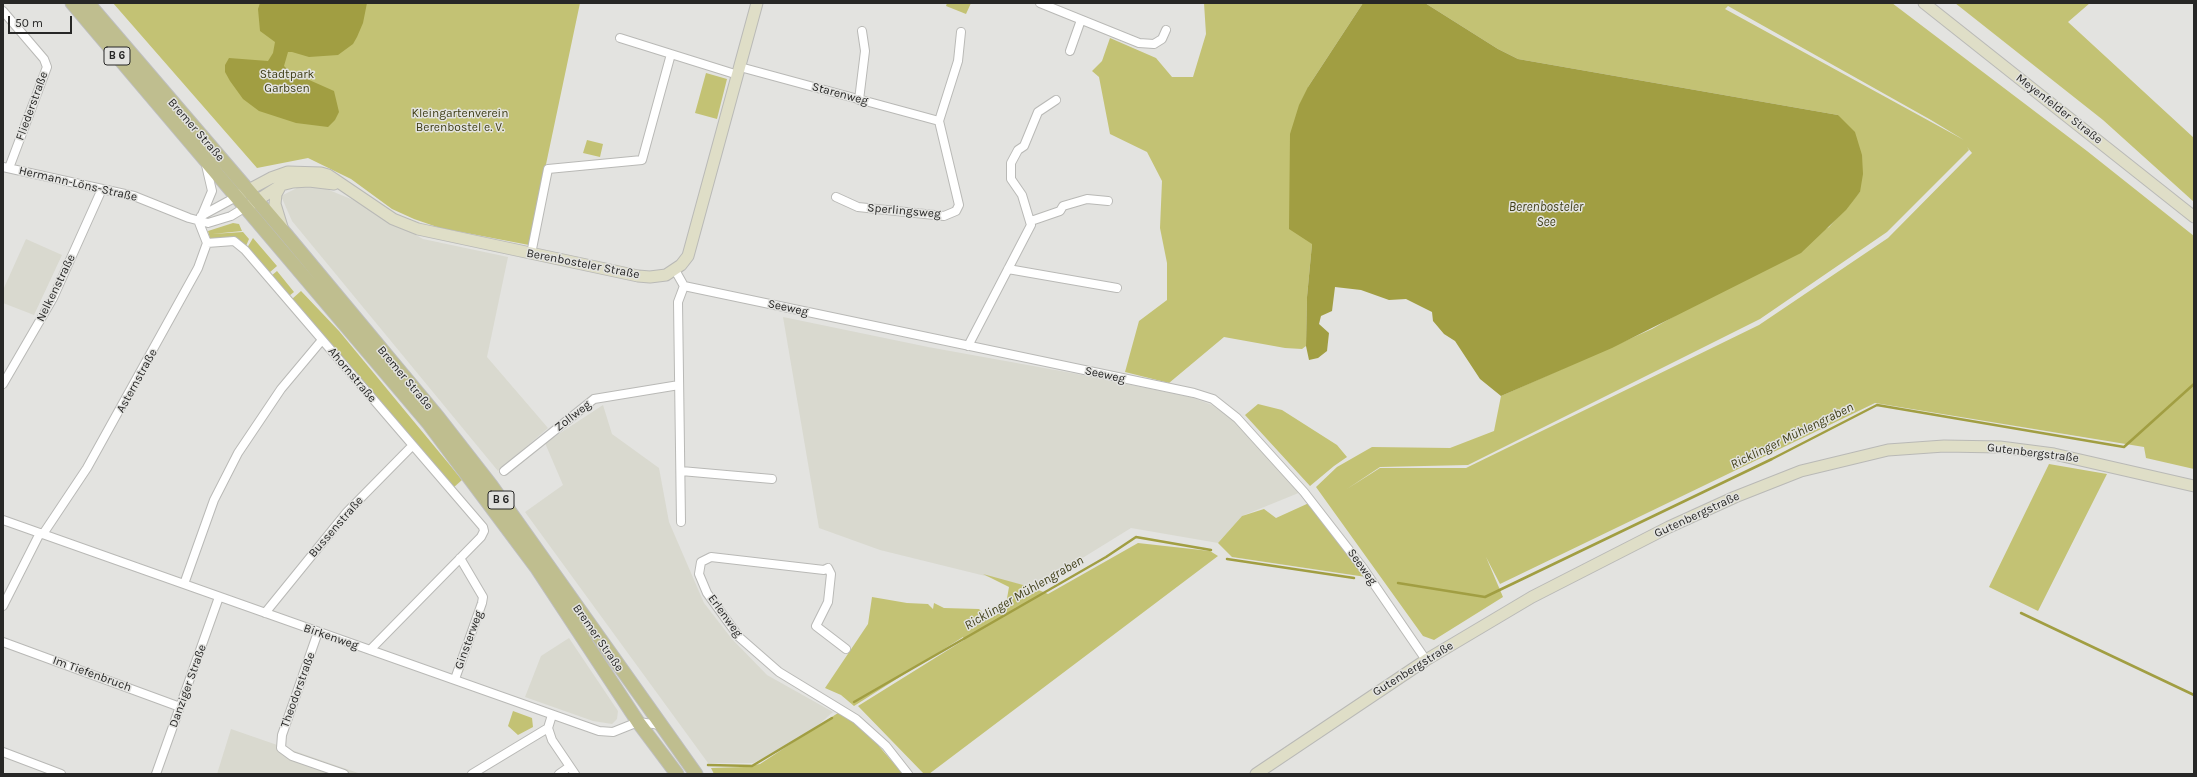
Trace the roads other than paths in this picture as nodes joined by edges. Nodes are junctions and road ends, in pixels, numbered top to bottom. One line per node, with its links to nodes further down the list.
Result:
1 (72, 3): 18 (main road, Bremer Straße / B 6)
2 (88, 3): 23 (main road, Bremer Straße / B 6)
3 (757, 3): 14 (street)
4 (1040, 3): 7 (street)
5 (1924, 3): 30 (street, Meyenfelder Straße)
6 (3, 11): 19 (street, Fliederstraße)
7 (1082, 20): 8 (street); 12 (street)
8 (1166, 30)
9 (862, 31): 15 (street)
10 (961, 32): 17 (street)
11 (620, 38): 13 (street, Starenweg)
12 (1070, 51)
13 (671, 54): 14 (street, Starenweg); 34 (street)
14 (739, 71): 15 (street, Starenweg); 36 (street)
15 (859, 100): 17 (street, Starenweg)
16 (1056, 100): 31 (street)
17 (939, 121): 25 (street, Sperlingsweg)
18 (204, 160): 24 (main road, Bremer Straße / B 6); 29 (street)
19 (6, 167): 22 (street, Hermann-Löns-Straße)
20 (281, 185): 21 (street, Berenbosteler Straße); 26 (street, Berenbosteler Straße); 32 (street)
21 (342, 186): 23 (street, Berenbosteler Straße); 34 (street, Berenbosteler Straße)
22 (102, 189): 29 (street, Hermann-Löns-Straße); 41 (street, Nelkenstraße)
23 (248, 189): 24 (street, Berenbosteler Straße); 26 (main road, Bremer Straße / B 6)
24 (236, 197): 28 (main road, Bremer Straße / B 6); 29 (street)
25 (836, 198)
26 (257, 200): 28 (street, Berenbosteler Straße); 32 (main road, Bremer Straße / B 6)
27 (1108, 201): 31 (street)
28 (244, 208): 29 (street, Hermann-Löns-Straße); 65 (main road, Bremer Straße / B 6)
29 (200, 217): 33 (street)
30 (2194, 217)
31 (1031, 221): 35 (street)
32 (284, 232): 66 (main road, Bremer Straße / B 6)
33 (207, 243): 39 (street, Ahornstraße); 51 (street, Asternstraße)
34 (531, 254): 36 (street, Berenbosteler Straße)
35 (1008, 269): 38 (street); 40 (street)
36 (675, 270): 37 (street)
37 (684, 286): 40 (street, Seeweg); 43 (street)
38 (1117, 288)
39 (322, 340): 44 (street, Ahornstraße); 53 (street)
40 (968, 346): 61 (street, Seeweg)
41 (6, 374): 42 (street, Nelkenstraße)
42 (3, 384)
43 (679, 385): 45 (street, Zollweg); 46 (street)
44 (412, 446): 52 (street, Ahornstraße); 56 (street, Bussenstraße)
45 (504, 471)
46 (681, 471): 47 (street); 50 (street)
47 (772, 479)
48 (2194, 486): 61 (street, Gutenbergstraße)
49 (3, 520): 51 (street, Birkenweg)
50 (681, 522)
51 (41, 534): 53 (street, Birkenweg); 55 (street, Asternstraße)
52 (460, 558): 60 (street); 62 (street, Ginsterweg)
53 (184, 584): 54 (street, Birkenweg)
54 (219, 597): 56 (street, Birkenweg); 63 (street, Danziger Straße)
55 (3, 606)
56 (266, 613): 57 (street, Birkenweg)
57 (318, 632): 60 (street, Birkenweg); 72 (street, Theodorstraße)
58 (3, 642): 63 (street, Im Tiefenbruch)
59 (846, 649): 78 (street, Erlenweg)
60 (370, 650): 62 (street, Birkenweg)
61 (1426, 660): 79 (street, Gutenbergstraße)
62 (455, 679): 64 (street, Birkenweg)
63 (180, 707): 71 (street, Danziger Straße)
64 (552, 715): 65 (street, Birkenweg); 67 (street)
65 (638, 722): 66 (street); 76 (main road, Bremer Straße / B 6)
66 (662, 725): 77 (main road, Bremer Straße / B 6)
67 (548, 728): 69 (street); 73 (street)
68 (3, 752): 70 (street)
69 (570, 767): 74 (street); 75 (street)
70 (61, 774)
71 (156, 774)
72 (344, 774)
73 (472, 774)
74 (559, 774)
75 (575, 774)
76 (677, 774)
77 (696, 774)
78 (908, 774)
79 (1256, 774)

